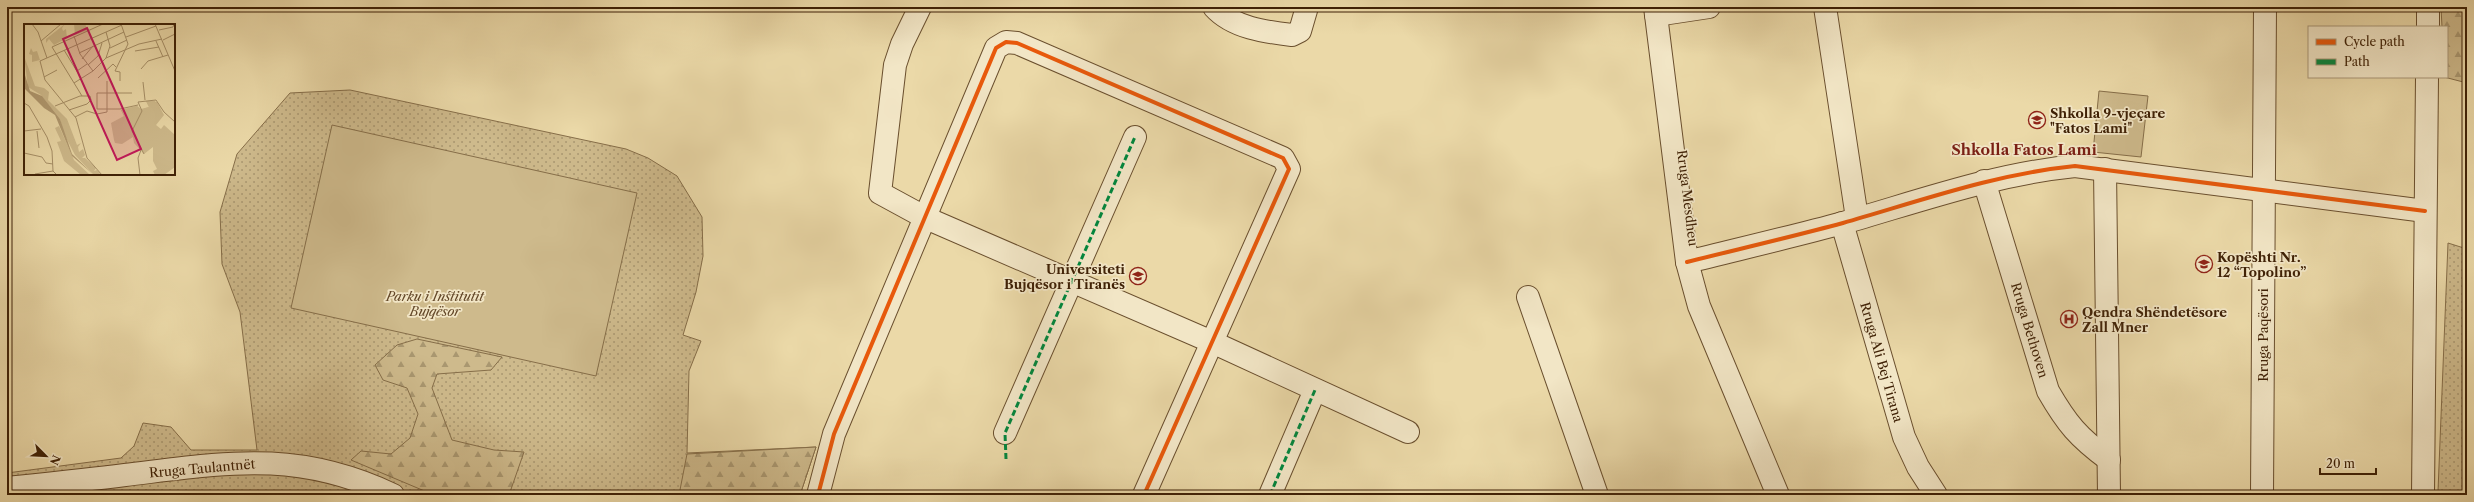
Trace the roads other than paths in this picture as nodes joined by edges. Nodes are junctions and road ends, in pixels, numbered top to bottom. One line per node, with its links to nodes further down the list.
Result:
1 (920, 7): 16 (street)
2 (1214, 7): 3 (street)
3 (1307, 7)
4 (1709, 7): 8 (street)
5 (1825, 7): 17 (street, Rruga Ali Bej Tirana)
6 (2266, 7): 14 (street, Rruga Paqësori)
7 (2428, 7): 9 (street)
8 (1656, 11): 18 (street, Rruga Mesdheu)
9 (2428, 26)
10 (2427, 78): 15 (street)
11 (1135, 137): 19 (street)
12 (2105, 169): 13 (street); 14 (street); 25 (street)
13 (1984, 181): 17 (street); 25 (street, Rruga Bethoven)
14 (2264, 190): 15 (street); 35 (street, Rruga Paqësori)
15 (2425, 211): 36 (street)
16 (926, 218): 19 (street); 21 (street); 28 (street)
17 (1850, 220): 18 (street); 33 (street, Rruga Ali Bej Tirana)
18 (1687, 262): 32 (street, Rruga Mesdheu)
19 (1071, 281): 21 (street); 24 (street)
20 (1528, 297): 31 (street)
21 (1212, 342): 22 (street); 29 (street)
22 (1316, 390): 23 (street); 30 (street)
23 (1408, 432)
24 (1004, 433)
25 (2109, 460): 34 (street)
26 (7, 488): 27 (street, Rruga Taulantnët)
27 (393, 495)
28 (818, 495)
29 (1144, 495)
30 (1270, 495)
31 (1597, 495)
32 (1778, 495)
33 (1936, 495)
34 (2109, 495)
35 (2262, 495)
36 (2423, 495)

